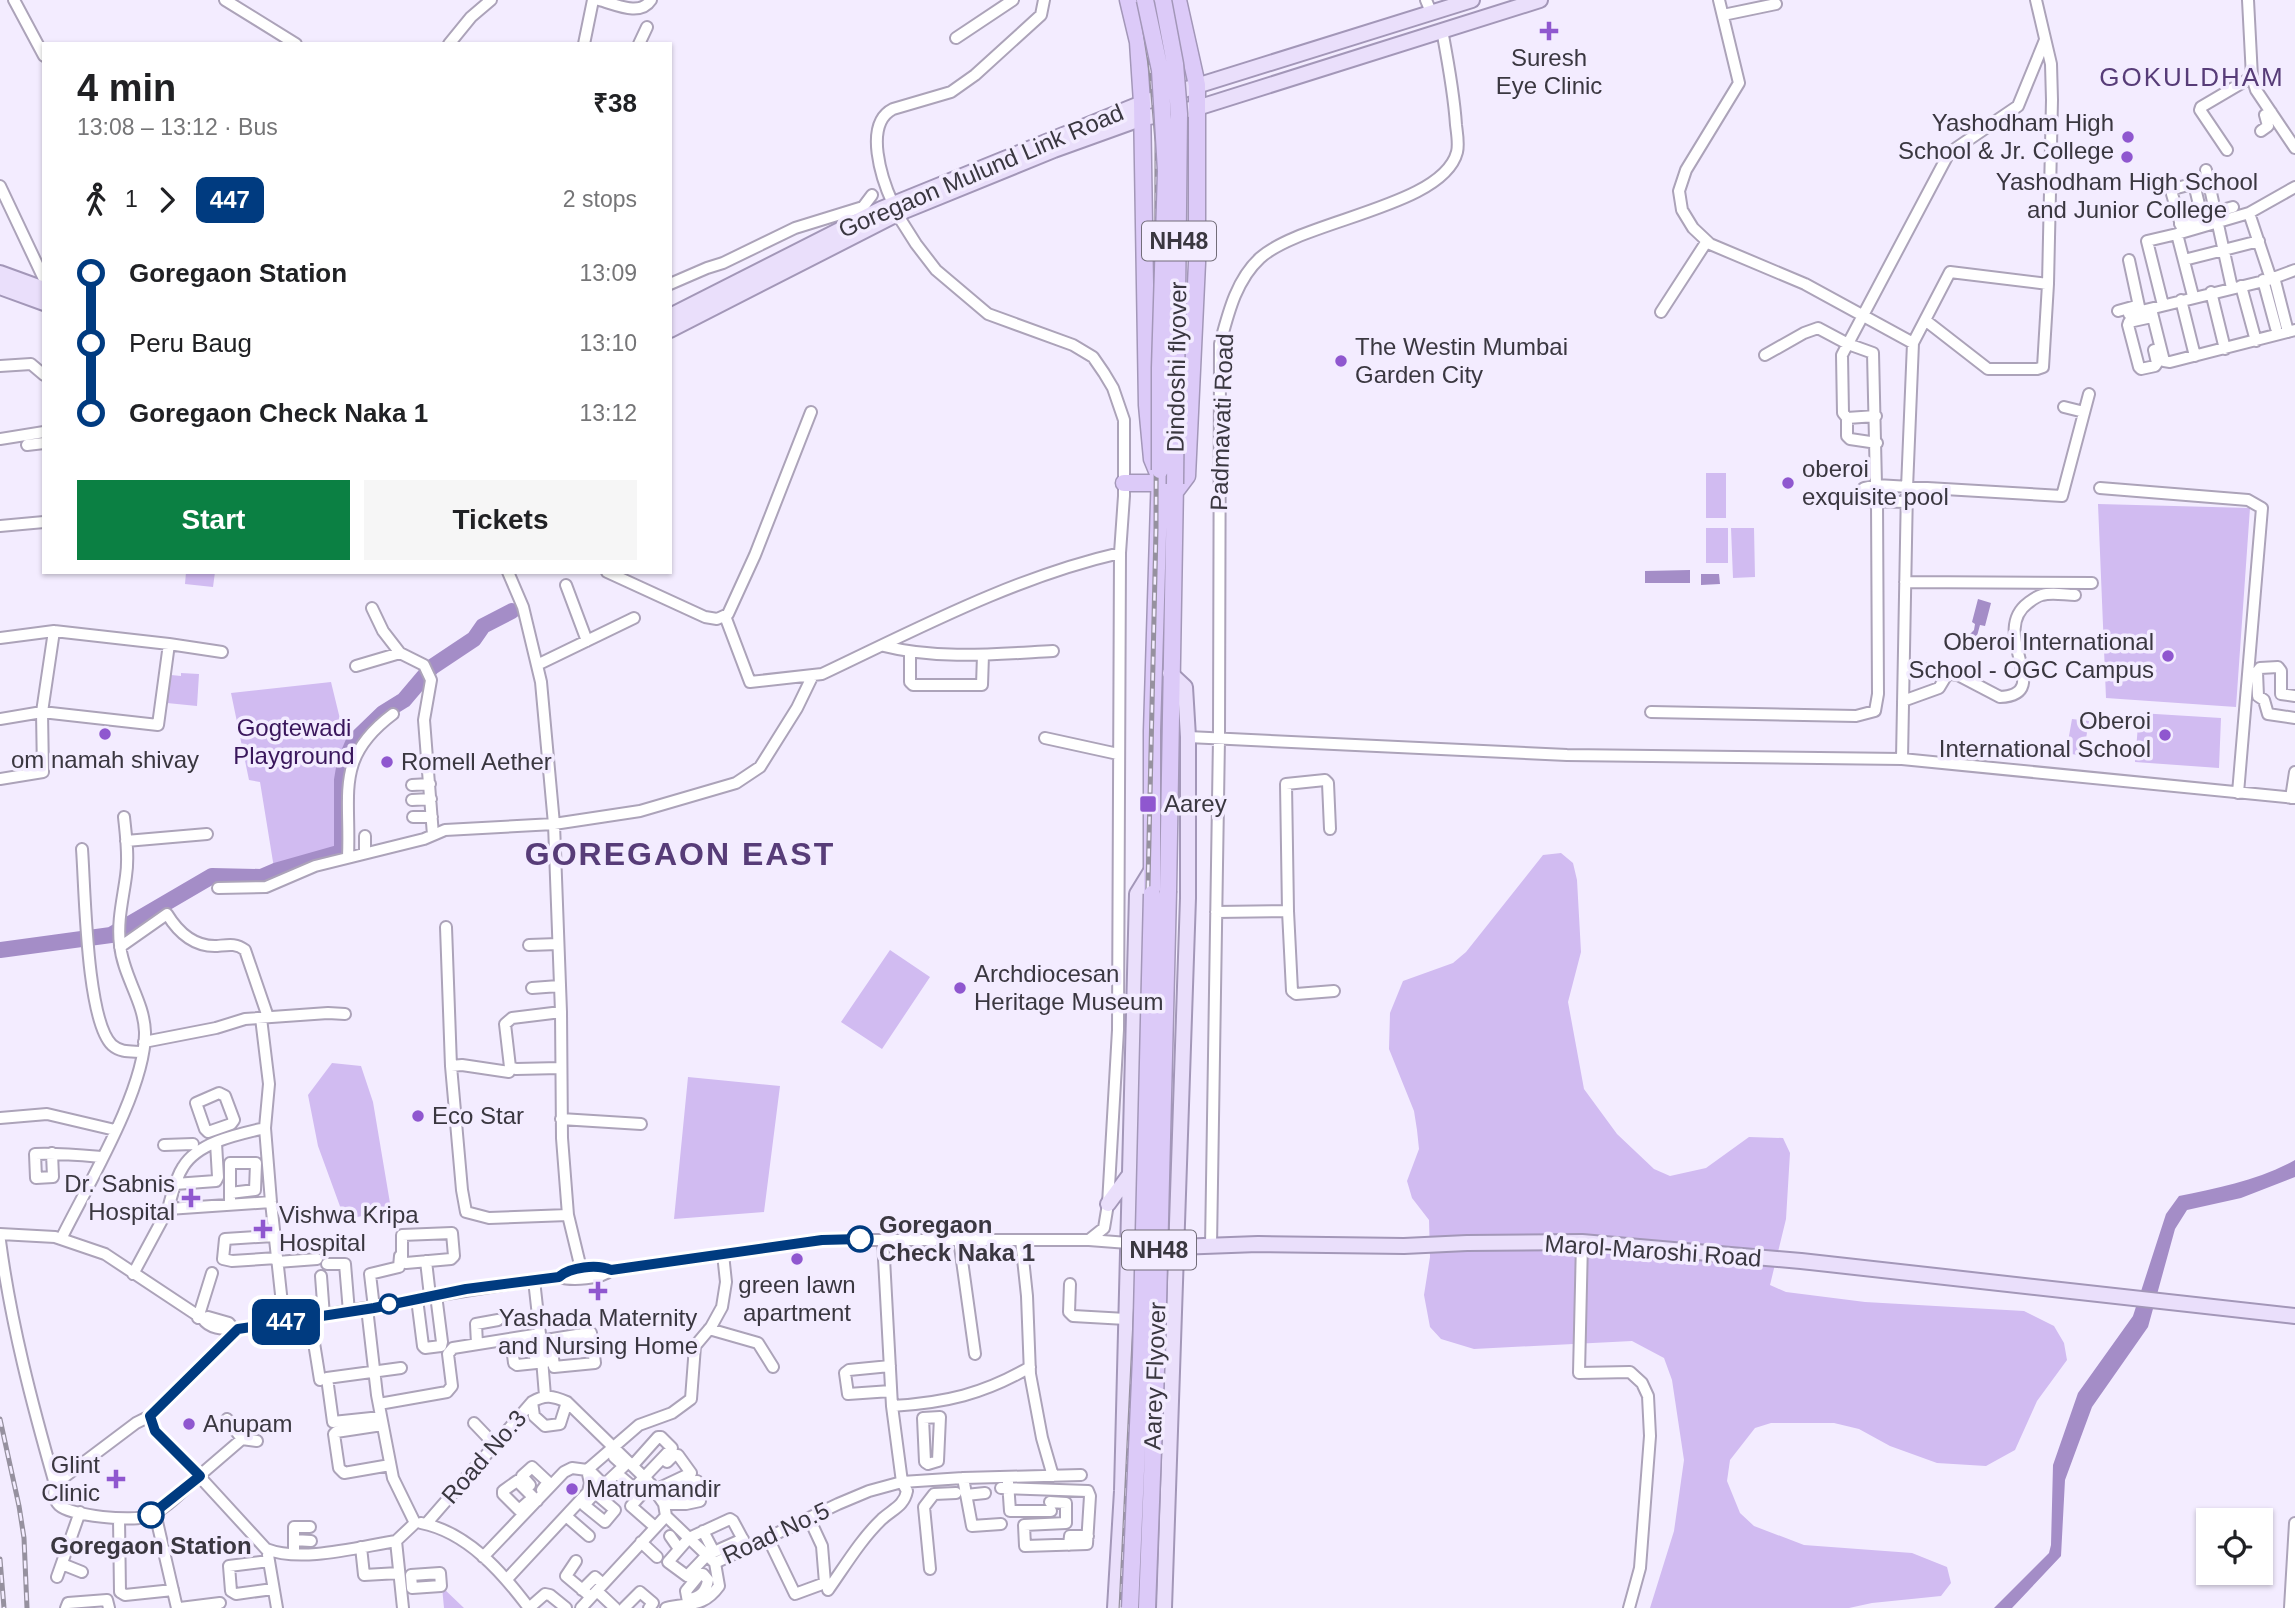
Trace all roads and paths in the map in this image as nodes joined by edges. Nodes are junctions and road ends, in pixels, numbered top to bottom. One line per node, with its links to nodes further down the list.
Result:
1 (14, 0): 28 (street)
2 (225, 0): 24 (street)
3 (491, 0): 25 (street)
4 (596, 0): 5 (street); 26 (street)
5 (651, 0)
6 (1013, 0): 22 (street)
7 (1044, 0): 42 (street)
8 (1128, 0): 32 (highway)
9 (1145, 0): 92 (highway, Dindoshi flyover / NH48, bridge)
10 (1163, 0): 92 (highway, Dindoshi flyover / NH48, bridge)
11 (1178, 0): 30 (highway)
12 (1472, 0): 18 (main road)
13 (1540, 0): 21 (main road, Goregaon Mulund Link Road)
14 (1719, 0): 19 (street)
15 (2036, 0): 23 (street)
16 (2248, 0): 29 (street)
17 (1776, 4): 19 (street)
18 (1432, 6): 30 (main road)
19 (1723, 16): 48 (street)
20 (647, 27): 27 (street)
21 (1442, 30): 31 (main road, Goregaon Mulund Link Road); 138 (street, Padmavati Road)
22 (956, 38)
23 (2045, 40): 58 (street); 71 (street)
24 (293, 42)
25 (451, 42)
26 (585, 42)
27 (640, 42)
28 (42, 52)
29 (2252, 77): 33 (street); 36 (street)
30 (1197, 85): 31 (highway); 32 (main road)
31 (1197, 108): 32 (main road, Goregaon Mulund Link Road); 46 (highway)
32 (1142, 111): 42 (main road, Goregaon Mulund Link Road); 45 (highway)
33 (2266, 112): 34 (street); 35 (street)
34 (2261, 131)
35 (2295, 148)
36 (2227, 150)
37 (2206, 170): 44 (street)
38 (0, 186): 55 (street)
39 (2295, 187): 43 (street)
40 (873, 195): 57 (street)
41 (2233, 207): 44 (street)
42 (895, 209): 70 (main road, Goregaon Mulund Link Road); 73 (main road, Goregaon Mulund Link Road); 93 (street)
43 (2249, 213): 44 (street); 49 (street)
44 (2216, 218): 47 (street); 50 (street)
45 (1144, 226): 46 (highway); 92 (highway)
46 (1197, 226): 92 (highway)
47 (2180, 230): 52 (street); 67 (street)
48 (1707, 241): 69 (street); 71 (street)
49 (2259, 242): 50 (street); 56 (street)
50 (2223, 251): 52 (street); 61 (street)
51 (2129, 260): 68 (street)
52 (2184, 260): 64 (street)
53 (2295, 270): 56 (street)
54 (0, 273): 59 (main road)
55 (42, 275)
56 (2269, 279): 61 (street); 74 (street)
57 (672, 283)
58 (2048, 284): 72 (street); 72 (street)
59 (19, 286): 60 (main road); 62 (main road); 66 (main road)
60 (0, 287)
61 (2237, 287): 63 (street); 75 (street)
62 (42, 289)
63 (2211, 292): 64 (street); 78 (street)
64 (2193, 294): 65 (street)
65 (2177, 298): 67 (street); 80 (street)
66 (42, 302)
67 (2162, 303): 68 (street)
68 (2140, 310): 80 (street)
69 (1661, 312)
70 (672, 315)
71 (1862, 316): 76 (street); 77 (street)
72 (1925, 320): 76 (street)
73 (672, 329)
74 (2286, 330): 75 (street)
75 (2256, 341): 78 (street)
76 (1913, 343): 95 (street)
77 (1848, 344): 79 (street); 87 (street); 88 (street)
78 (2225, 349): 80 (street)
79 (1765, 355)
80 (2195, 356)
81 (0, 366): 82 (street)
82 (42, 374)
83 (2089, 394): 86 (street)
84 (2064, 407): 86 (street)
85 (811, 412): 111 (street)
86 (2084, 412): 97 (street)
87 (1876, 416): 88 (street); 91 (street)
88 (1847, 418): 91 (street)
89 (0, 439): 90 (street)
90 (37, 440)
91 (1877, 443): 94 (street)
92 (1166, 481): 93 (highway); 126 (highway, NH48); 161 (highway, NH48)
93 (1124, 483): 103 (street)
94 (1876, 485): 95 (street); 99 (street)
95 (1907, 488): 97 (street); 100 (street)
96 (2100, 488): 145 (street)
97 (2062, 496): 98 (street)
98 (2074, 499)
99 (1877, 501): 100 (street); 132 (street)
100 (1907, 502): 106 (street)
101 (42, 522): 102 (street)
102 (0, 526)
103 (1120, 553): 117 (street); 139 (street)
104 (509, 574): 123 (street)
105 (611, 574): 111 (street)
106 (1905, 582): 107 (street); 125 (street)
107 (2092, 583)
108 (566, 584): 115 (street)
109 (2075, 594): 127 (street)
110 (372, 608): 120 (street)
111 (724, 615): 128 (street)
112 (634, 618): 115 (street)
113 (54, 631): 114 (street); 116 (street); 131 (street)
114 (0, 638)
115 (587, 641): 123 (street)
116 (169, 644): 119 (street); 131 (street)
117 (884, 646): 121 (street); 128 (street)
118 (1053, 651): 122 (street)
119 (222, 652)
120 (400, 653): 124 (street); 143 (street)
121 (910, 653): 122 (street); 122 (street)
122 (983, 655)
123 (537, 665): 152 (street)
124 (356, 666)
125 (1904, 666): 127 (street); 130 (street)
126 (1170, 673): 136 (main road); 338 (highway, Aarey Flyover / NH48, bridge)
127 (1948, 673): 130 (street)
128 (813, 676): 152 (street)
129 (2295, 696): 134 (street)
130 (1903, 701): 140 (street)
131 (42, 712): 135 (street); 142 (street)
132 (1651, 712)
133 (393, 714): 160 (street)
134 (2295, 718)
135 (0, 719)
136 (1188, 737): 138 (street); 208 (main road)
137 (1045, 738): 139 (street)
138 (1219, 738): 140 (street); 164 (street, Padmavati Road)
139 (1118, 754): 192 (street)
140 (1902, 759): 145 (street)
141 (2295, 772): 146 (street)
142 (0, 779)
143 (430, 784): 144 (street); 147 (street)
144 (412, 785)
145 (2238, 793): 146 (street)
146 (2293, 798)
147 (431, 799): 148 (street); 151 (street)
148 (412, 800)
149 (124, 817): 157 (street)
150 (413, 817): 151 (street)
151 (432, 817): 155 (street)
152 (554, 824): 155 (street); 167 (street)
153 (1330, 829): 163 (street)
154 (207, 834): 157 (street)
155 (433, 835): 159 (street)
156 (365, 836): 159 (street)
157 (126, 841): 166 (street)
158 (82, 849): 175 (street)
159 (365, 853): 160 (street)
160 (348, 857): 162 (street)
161 (1153, 868): 189 (main road); 337 (highway, Aarey Flyover / NH48, bridge)
162 (218, 888)
163 (1288, 911): 164 (street); 171 (street)
164 (1216, 912): 207 (street, Padmavati Road)
165 (446, 927): 176 (street)
166 (120, 943): 174 (street); 175 (street)
167 (558, 944): 168 (street); 169 (street)
168 (529, 945)
169 (559, 986): 170 (street); 172 (street)
170 (532, 988)
171 (1334, 991)
172 (561, 1012): 177 (street); 177 (street)
173 (345, 1014): 174 (street)
174 (265, 1017): 175 (street); 182 (street)
175 (143, 1047): 183 (street)
176 (451, 1066): 178 (street); 194 (street)
177 (560, 1068): 180 (street)
178 (509, 1072)
179 (0, 1118): 183 (street)
180 (561, 1119): 181 (street); 194 (street)
181 (640, 1124)
182 (265, 1128): 184 (street); 191 (street)
183 (115, 1130): 188 (street)
184 (218, 1142): 185 (street); 190 (street); 190 (street)
185 (193, 1143): 186 (street); 190 (street)
186 (164, 1145)
187 (52, 1153): 188 (street)
188 (102, 1157): 199 (street)
189 (1128, 1177): 192 (main road); 206 (main road)
190 (179, 1184): 193 (street)
191 (271, 1202): 193 (street); 198 (street)
192 (1108, 1204): 203 (street)
193 (168, 1209): 214 (street)
194 (568, 1215): 213 (street)
195 (397, 1233): 220 (street)
196 (0, 1234): 199 (street)
197 (227, 1234): 198 (street)
198 (270, 1234): 210 (street); 210 (street)
199 (61, 1239): 214 (street)
200 (959, 1239): 201 (street); 202 (street); 234 (street)
201 (883, 1240): 209 (street); 237 (street, Road No.5)
202 (1021, 1240): 203 (street); 238 (street)
203 (1090, 1240): 206 (street)
204 (0, 1241): 271 (street)
205 (1582, 1242): 207 (main road, Marol-Maroshi Road); 223 (main road, Marol-Maroshi Road); 340 (street)
206 (1128, 1243): 208 (main road, Marol-Maroshi Road); 226 (main road)
207 (1211, 1246): 208 (main road, Marol-Maroshi Road)
208 (1177, 1247): 275 (main road)
209 (723, 1254): 213 (street); 230 (street)
210 (273, 1260): 221 (street); 228 (street)
211 (426, 1261): 211 (street); 218 (street)
212 (212, 1273): 225 (street)
213 (582, 1273): 216 (street)
214 (133, 1274): 225 (street)
215 (321, 1276): 222 (street)
216 (534, 1280): 218 (street); 231 (street)
217 (1070, 1284): 226 (street)
218 (433, 1296): 219 (street); 219 (street)
219 (417, 1299): 220 (street)
220 (371, 1308): 221 (street); 240 (street)
221 (349, 1312): 222 (street)
222 (324, 1315): 224 (street)
223 (2295, 1316)
224 (310, 1318): 228 (street); 241 (street)
225 (200, 1319): 229 (street)
226 (1126, 1319): 273 (main road)
227 (498, 1320): 233 (street)
228 (284, 1322): 229 (street)
229 (235, 1329): 247 (street)
230 (709, 1329): 236 (street); 257 (street)
231 (544, 1338): 232 (street); 235 (street); 235 (street)
232 (519, 1341): 233 (street); 235 (street); 235 (street)
233 (477, 1344): 244 (street)
234 (975, 1354)
235 (543, 1362): 243 (street)
236 (773, 1367)
237 (886, 1367): 242 (street, Road No.5); 242 (street)
238 (1030, 1367): 245 (street); 265 (street)
239 (401, 1368): 240 (street)
240 (374, 1370): 244 (street); 250 (street)
241 (320, 1380)
242 (888, 1391): 246 (street, Road No.5)
243 (548, 1402): 256 (street, Road No.3); 257 (street)
244 (379, 1404): 250 (street)
245 (925, 1404): 246 (street); 248 (street)
246 (892, 1406): 269 (street, Road No.5)
247 (150, 1416): 251 (street); 253 (street)
248 (926, 1418): 259 (street); 259 (street)
249 (226, 1419): 254 (street)
250 (382, 1421): 260 (street); 260 (street)
251 (136, 1423): 253 (street); 271 (street)
252 (474, 1423): 256 (street)
253 (155, 1431): 263 (street)
254 (242, 1439): 255 (street); 263 (street)
255 (257, 1441)
256 (495, 1445): 288 (street, Road No.3)
257 (611, 1447): 261 (street); 270 (street, Road No.5)
258 (533, 1460): 266 (street)
259 (928, 1464): 268 (street)
260 (390, 1465): 288 (street)
261 (589, 1473): 266 (street); 270 (street); 270 (street); 279 (street)
262 (1081, 1475): 265 (street, Road No.5)
263 (200, 1476): 283 (street); 303 (street)
264 (1008, 1476): 265 (street, Road No.5); 267 (street, Road No.5); 272 (street)
265 (1051, 1476): 280 (street)
266 (554, 1478): 278 (street)
267 (964, 1478): 268 (street, Road No.5); 277 (street)
268 (931, 1480): 269 (street, Road No.5); 276 (street)
269 (902, 1482): 284 (street, Road No.5); 321 (street, Road No.5)
270 (650, 1483): 292 (street); 292 (street); 292 (street); 297 (street, Road No.5)
271 (55, 1484): 282 (street)
272 (1005, 1489): 280 (street); 280 (street)
273 (1122, 1492): 275 (main road); 336 (main road)
274 (985, 1493): 277 (street)
275 (1167, 1493): 339 (main road)
276 (934, 1494): 277 (street); 314 (street)
277 (961, 1494): 290 (street)
278 (538, 1497): 281 (street); 281 (street)
279 (584, 1501): 286 (street); 289 (street)
280 (1050, 1501): 291 (street); 291 (street); 291 (street)
281 (526, 1509): 308 (street)
282 (80, 1512): 285 (street); 313 (street)
283 (155, 1513): 285 (street); 320 (street)
284 (809, 1518): 296 (street, Road No.5); 296 (street)
285 (119, 1519): 320 (street)
286 (569, 1519): 295 (street); 318 (street)
287 (2295, 1523): 341 (street)
288 (420, 1524): 300 (street, Road No.3); 308 (street)
289 (599, 1524)
290 (1001, 1524)
291 (1051, 1524)
292 (653, 1525): 301 (street)
293 (310, 1527): 298 (street)
294 (703, 1531): 297 (street); 302 (street); 307 (street)
295 (589, 1536)
296 (768, 1538): 302 (street, Road No.5)
297 (679, 1539): 307 (street, Road No.5); 307 (street)
298 (294, 1540): 299 (street); 306 (street)
299 (311, 1541)
300 (396, 1541): 304 (street); 317 (street)
301 (641, 1542): 309 (street); 322 (street)
302 (745, 1544): 307 (street); 312 (street, Road No.5)
303 (267, 1549): 306 (street); 310 (street)
304 (361, 1550): 305 (street); 306 (street); 317 (street)
305 (382, 1551)
306 (294, 1554)
307 (707, 1555): 312 (street, Road No.5)
308 (484, 1557): 318 (street)
309 (657, 1557)
310 (269, 1561): 319 (street); 319 (street)
311 (576, 1562): 322 (street)
312 (715, 1563): 324 (street)
313 (62, 1564): 315 (street); 316 (street)
314 (930, 1569)
315 (82, 1572)
316 (57, 1577)
317 (404, 1579): 330 (street)
318 (507, 1579): 325 (street)
319 (273, 1589): 329 (street)
320 (173, 1590): 328 (street)
321 (828, 1590)
322 (592, 1598): 332 (street)
323 (220, 1603): 328 (street)
324 (689, 1603): 335 (street)
325 (535, 1606): 331 (street)
326 (66, 1608): 327 (street)
327 (110, 1608)
328 (178, 1608)
329 (276, 1608)
330 (403, 1608)
331 (566, 1608)
332 (615, 1608)
333 (624, 1608): 334 (street)
334 (650, 1608)
335 (666, 1608)
336 (1115, 1608)
337 (1130, 1608)
338 (1147, 1608)
339 (1164, 1608)
340 (1629, 1608)
341 (2290, 1608)

